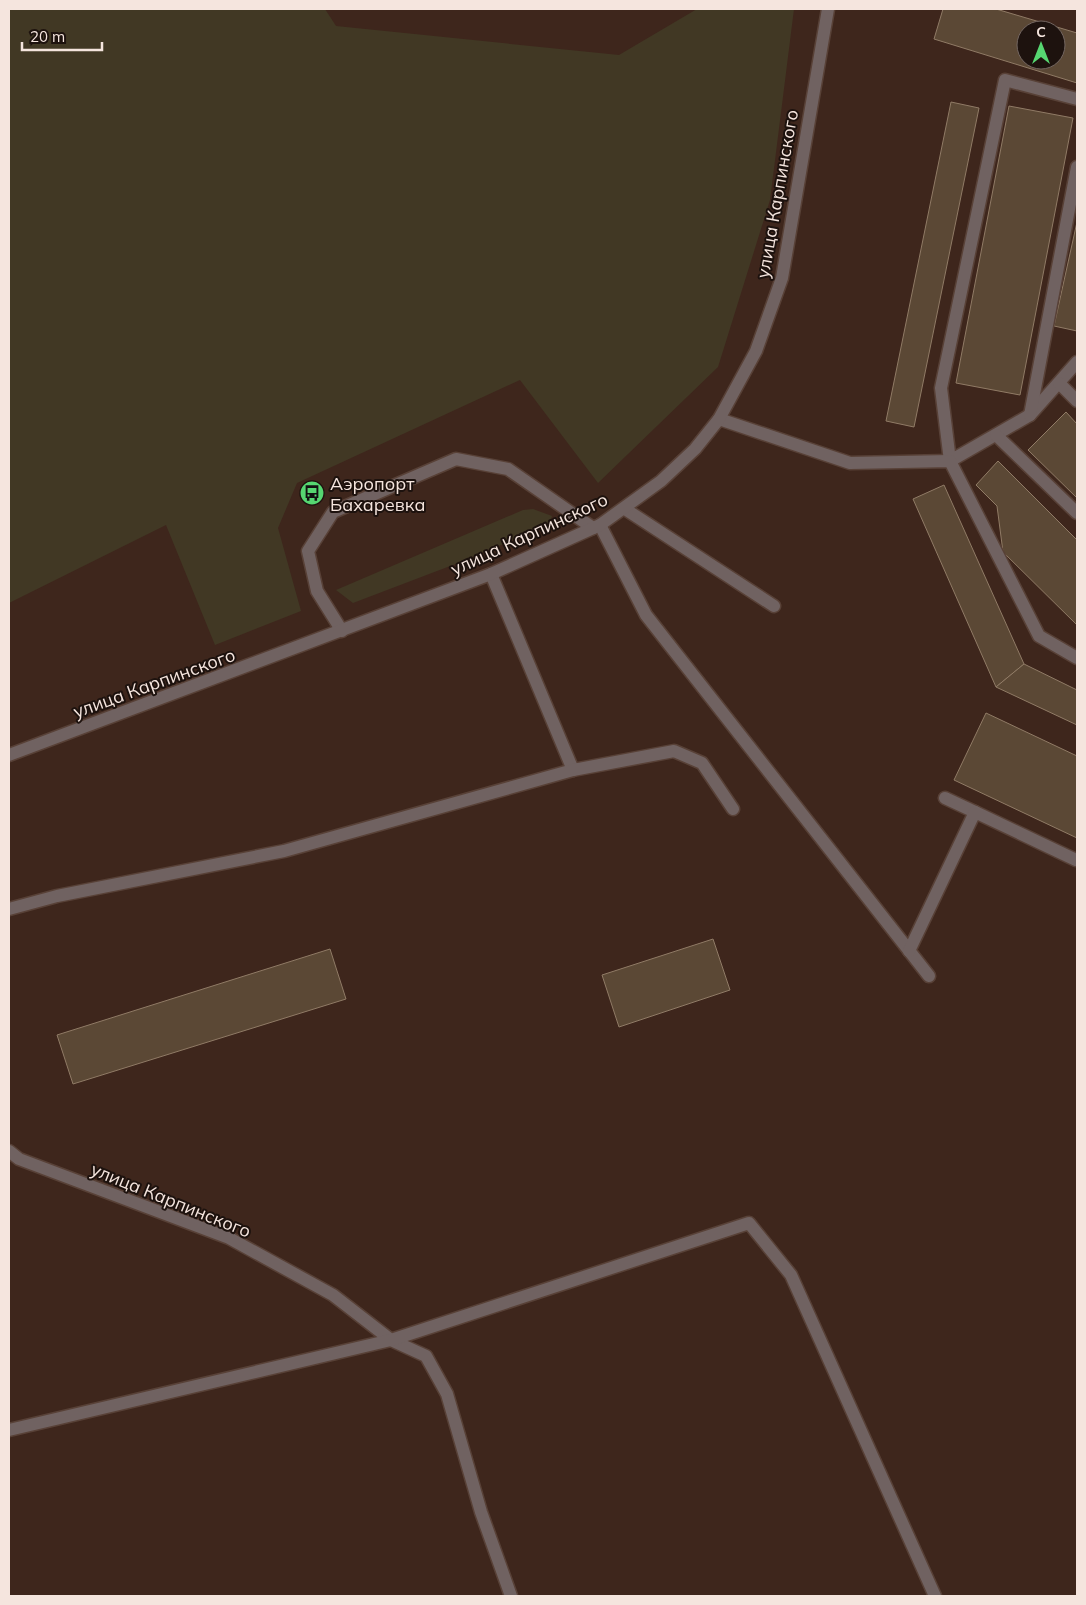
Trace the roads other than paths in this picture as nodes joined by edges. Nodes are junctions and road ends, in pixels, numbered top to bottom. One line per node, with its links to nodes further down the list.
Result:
1 (828, 9): 8 (street, улица Карпинского)
2 (1077, 99): 10 (street)
3 (1077, 166): 7 (street)
4 (1077, 362): 5 (street)
5 (1059, 383): 6 (street); 7 (street)
6 (1077, 401)
7 (1030, 415): 9 (street)
8 (719, 419): 10 (street); 11 (street, улица Карпинского)
9 (996, 435): 10 (street); 12 (street)
10 (950, 461): 17 (street)
11 (625, 509): 13 (street, улица Карпинского); 15 (street)
12 (1077, 513)
13 (596, 526): 14 (street, улица Карпинского); 16 (street); 25 (street)
14 (491, 574): 16 (street, улица Карпинского); 19 (street)
15 (774, 606)
16 (342, 632): 18 (street, улица Карпинского)
17 (1077, 658)
18 (9, 755)
19 (573, 770): 21 (street); 24 (street)
20 (946, 798): 22 (street)
21 (733, 809)
22 (975, 812): 23 (street); 25 (street)
23 (1076, 860)
24 (9, 909)
25 (909, 951): 26 (street)
26 (929, 976)
27 (9, 1151): 28 (street, улица Карпинского)
28 (391, 1340): 29 (street); 30 (street, улица Карпинского); 31 (street)
29 (9, 1430)
30 (511, 1596)
31 (936, 1596)

